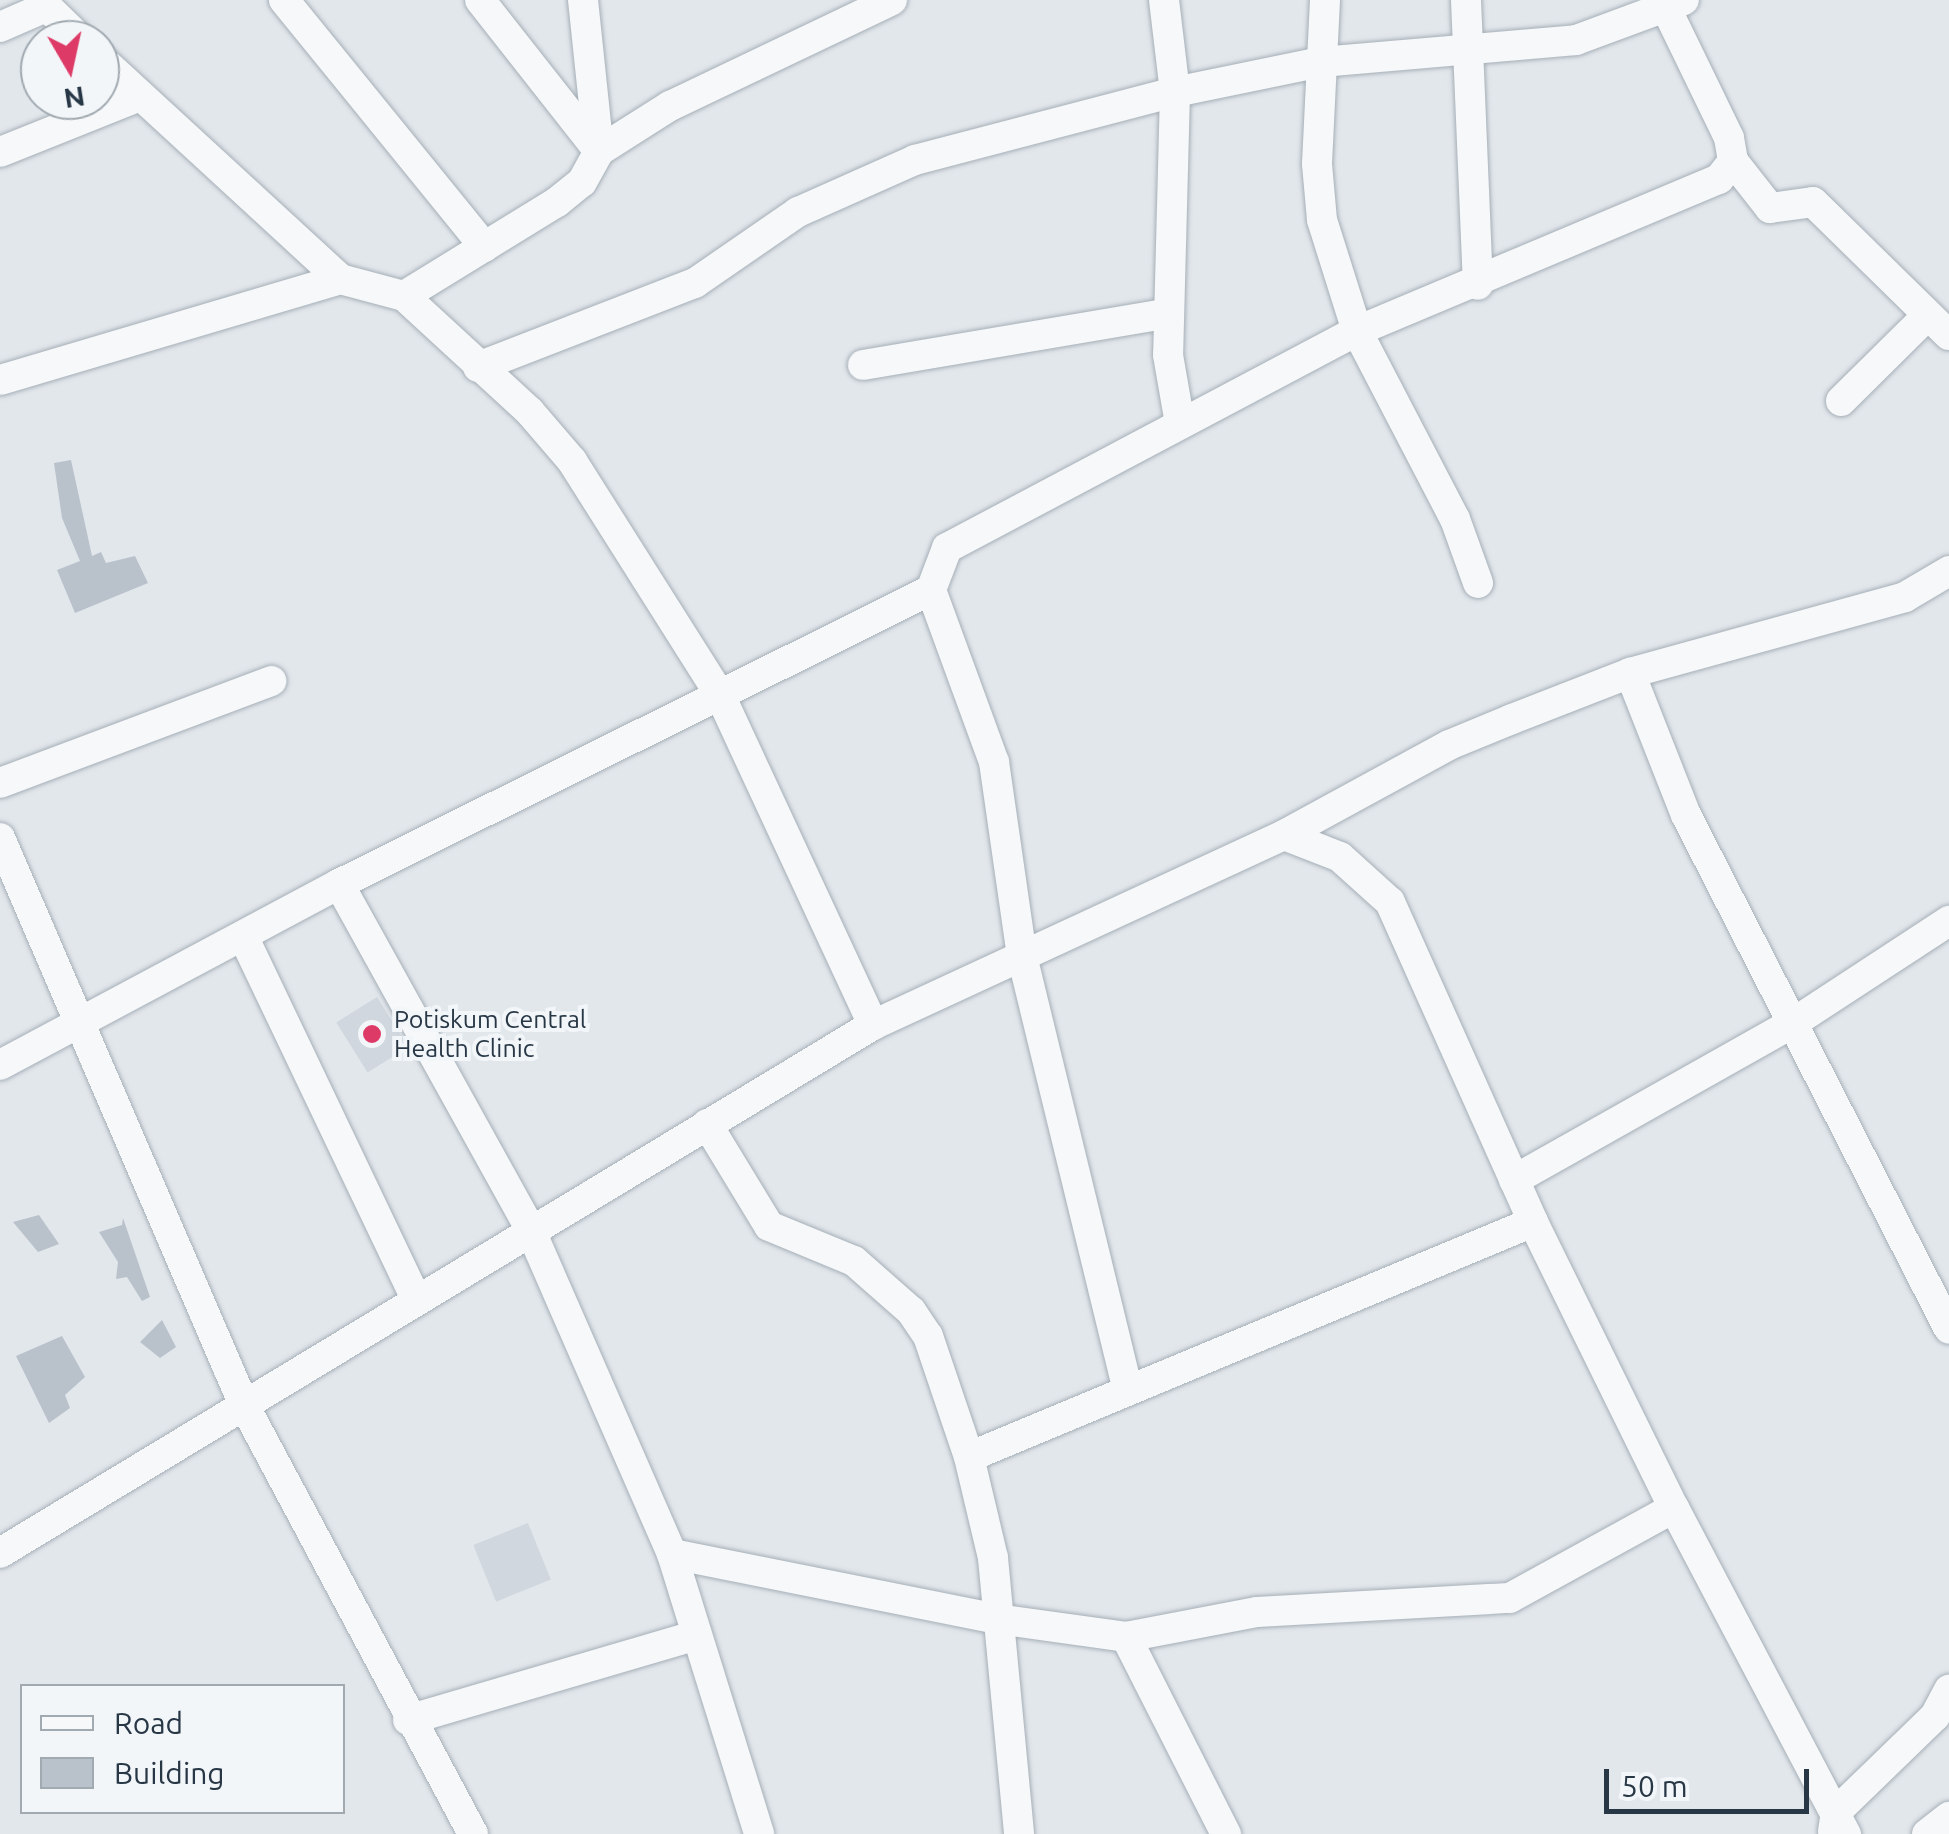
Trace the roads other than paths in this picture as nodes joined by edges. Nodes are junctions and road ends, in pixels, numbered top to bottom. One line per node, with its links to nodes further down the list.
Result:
1 (284, 0): 19 (street)
2 (480, 0): 17 (street)
3 (583, 0): 17 (street)
4 (892, 0): 17 (street)
5 (1164, 0): 14 (street)
6 (1325, 0): 12 (street)
7 (1466, 0): 11 (street)
8 (43, 4): 10 (street)
9 (1675, 4): 11 (street); 18 (street)
10 (0, 28)
11 (1468, 50): 12 (street); 21 (street)
12 (1321, 62): 14 (street); 25 (street)
13 (120, 77): 15 (street)
14 (1176, 92): 23 (street); 27 (street)
15 (140, 96): 16 (street); 20 (street)
16 (0, 152)
17 (599, 152): 19 (street)
18 (1732, 161): 21 (street); 24 (street)
19 (484, 247): 22 (street)
20 (340, 279): 22 (street); 28 (street)
21 (1478, 285): 25 (street)
22 (404, 296): 27 (street)
23 (1166, 314): 26 (street); 30 (street)
24 (1938, 326): 29 (street)
25 (1357, 332): 30 (street); 32 (street)
26 (863, 365)
27 (478, 367): 36 (street)
28 (0, 380)
29 (1841, 400)
30 (1180, 424): 33 (street)
31 (1949, 571): 34 (street)
32 (1478, 584)
33 (930, 590): 36 (street); 43 (street)
34 (1630, 673): 38 (street); 44 (street)
35 (271, 681): 37 (street)
36 (720, 695): 40 (street); 46 (street)
37 (0, 783)
38 (1284, 835): 43 (street); 49 (street)
39 (0, 838): 45 (street)
40 (339, 884): 42 (street); 51 (street)
41 (1949, 921): 44 (street)
42 (243, 936): 45 (street); 52 (street)
43 (1022, 956): 46 (street); 54 (street)
44 (1796, 1021): 49 (street); 53 (street)
45 (80, 1025): 47 (street); 55 (street)
46 (873, 1025): 48 (street)
47 (0, 1065)
48 (708, 1124): 51 (street); 56 (street)
49 (1514, 1180): 50 (street)
50 (1533, 1222): 54 (street); 57 (street)
51 (530, 1229): 52 (street); 59 (street)
52 (416, 1299): 55 (street)
53 (1949, 1329)
54 (1128, 1386): 56 (street)
55 (244, 1405): 58 (street); 64 (street)
56 (969, 1457): 60 (street)
57 (1674, 1508): 62 (street); 66 (street)
58 (0, 1554)
59 (672, 1554): 60 (street); 61 (street)
60 (997, 1619): 62 (street); 69 (street)
61 (697, 1634): 64 (street); 68 (street)
62 (1126, 1637): 70 (street)
63 (1949, 1690): 66 (street)
64 (408, 1720): 67 (street)
65 (1949, 1817): 71 (street)
66 (1838, 1827)
67 (472, 1834)
68 (759, 1834)
69 (1019, 1834)
70 (1226, 1834)
71 (1927, 1834)

